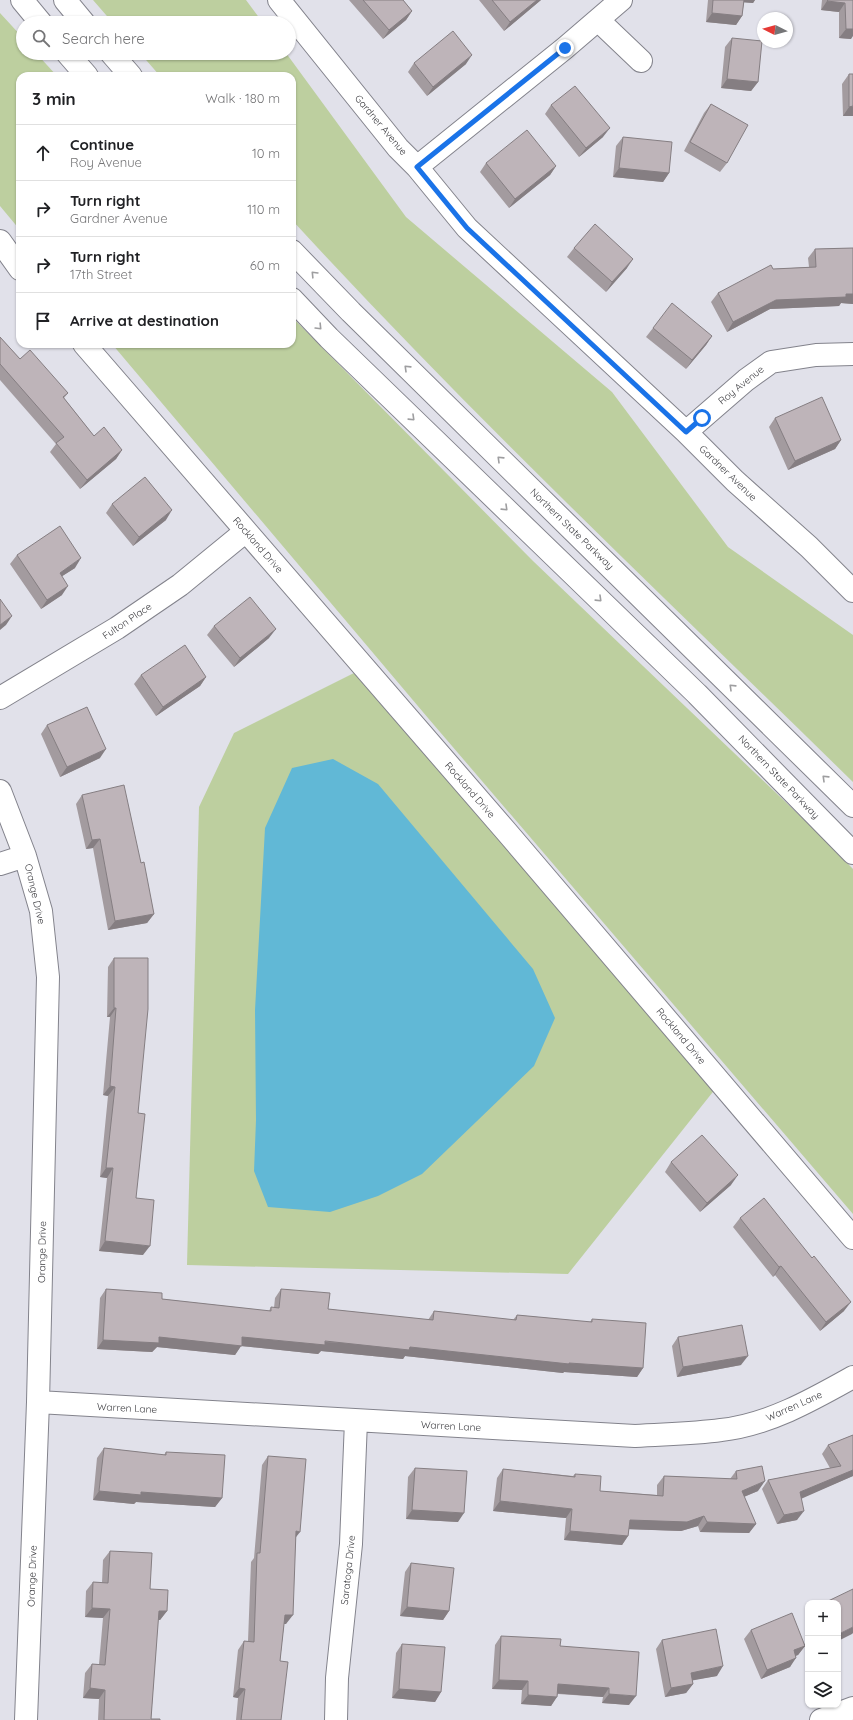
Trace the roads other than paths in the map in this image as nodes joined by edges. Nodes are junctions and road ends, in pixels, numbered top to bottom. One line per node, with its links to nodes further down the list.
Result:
1 (22, 0): 5 (main road)
2 (65, 0): 6 (main road)
3 (279, 0): 7 (main road, Gardner Avenue)
4 (621, 0): 8 (main road)
5 (35, 16)
6 (78, 16)
7 (292, 16)
8 (598, 20): 12 (main road); 15 (main road)
9 (296, 21): 15 (main road, Gardner Avenue)
10 (73, 60): 13 (main road)
11 (117, 60): 14 (main road)
12 (641, 61)
13 (84, 72)
14 (128, 72)
15 (417, 167): 22 (main road, Gardner Avenue)
16 (0, 241): 18 (main road)
17 (296, 255): 27 (main road, Northern State Parkway, one-way to 17)
18 (16, 263)
19 (296, 303): 28 (main road, Northern State Parkway, one-way to 28)
20 (87, 348): 23 (main road, Rockland Drive)
21 (853, 354): 22 (main road, Roy Avenue)
22 (686, 432): 24 (main road, Gardner Avenue)
23 (246, 531): 25 (main road, Fulton Place); 31 (main road, Rockland Drive)
24 (853, 591)
25 (0, 698)
26 (0, 791): 29 (main road, Orange Drive)
27 (853, 806)
28 (853, 853)
29 (26, 856): 30 (main road); 33 (main road, Orange Drive)
30 (0, 864)
31 (853, 1238)
32 (853, 1377): 34 (main road, Warren Lane)
33 (38, 1402): 34 (main road, Warren Lane); 36 (main road, Orange Drive)
34 (356, 1421): 37 (main road, Saratoga Drive)
35 (853, 1708): 38 (main road)
36 (26, 1720)
37 (336, 1720)
38 (821, 1720)

